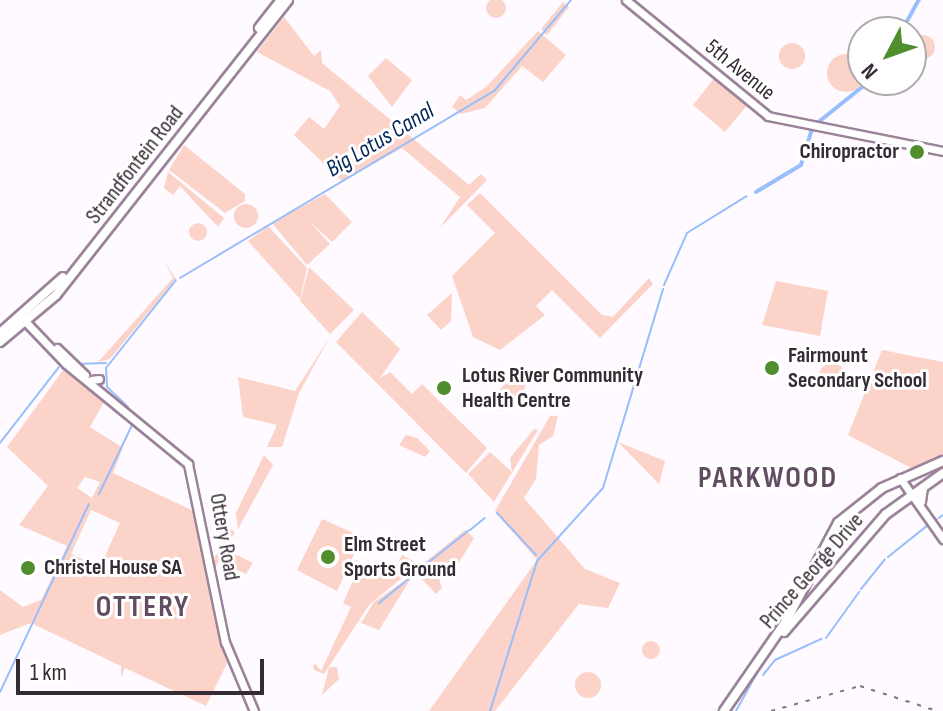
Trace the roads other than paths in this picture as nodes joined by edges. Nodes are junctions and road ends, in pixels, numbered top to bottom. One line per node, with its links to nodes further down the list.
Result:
1 (281, 0): 5 (main road, Strandfontein Road)
2 (288, 0): 4 (main road, Strandfontein Road)
3 (626, 0): 6 (main road, 5th Avenue)
4 (225, 80): 5 (main road); 7 (main road, Strandfontein Road)
5 (207, 94): 7 (main road, Strandfontein Road)
6 (943, 151)
7 (26, 319): 8 (main road, Strandfontein Road); 9 (main road, Strandfontein Road); 10 (main road); 10 (main road)
8 (0, 333)
9 (0, 342)
10 (117, 403): 13 (main road, Ottery Road)
11 (195, 456): 13 (main road)
12 (943, 461): 15 (main road, Prince George Drive)
13 (192, 472): 23 (main road, Ottery Road)
14 (943, 473): 16 (main road, Prince George Drive)
15 (898, 479): 17 (main road); 22 (main road, Prince George Drive)
16 (926, 484): 17 (main road, Prince George Drive); 18 (main road)
17 (912, 493): 18 (main road); 19 (main road); 24 (main road, Prince George Drive)
18 (921, 502): 19 (main road)
19 (928, 515): 20 (main road)
20 (943, 539)
21 (753, 646): 22 (main road)
22 (754, 660): 24 (main road, Prince George Drive)
23 (256, 711)
24 (725, 711)

